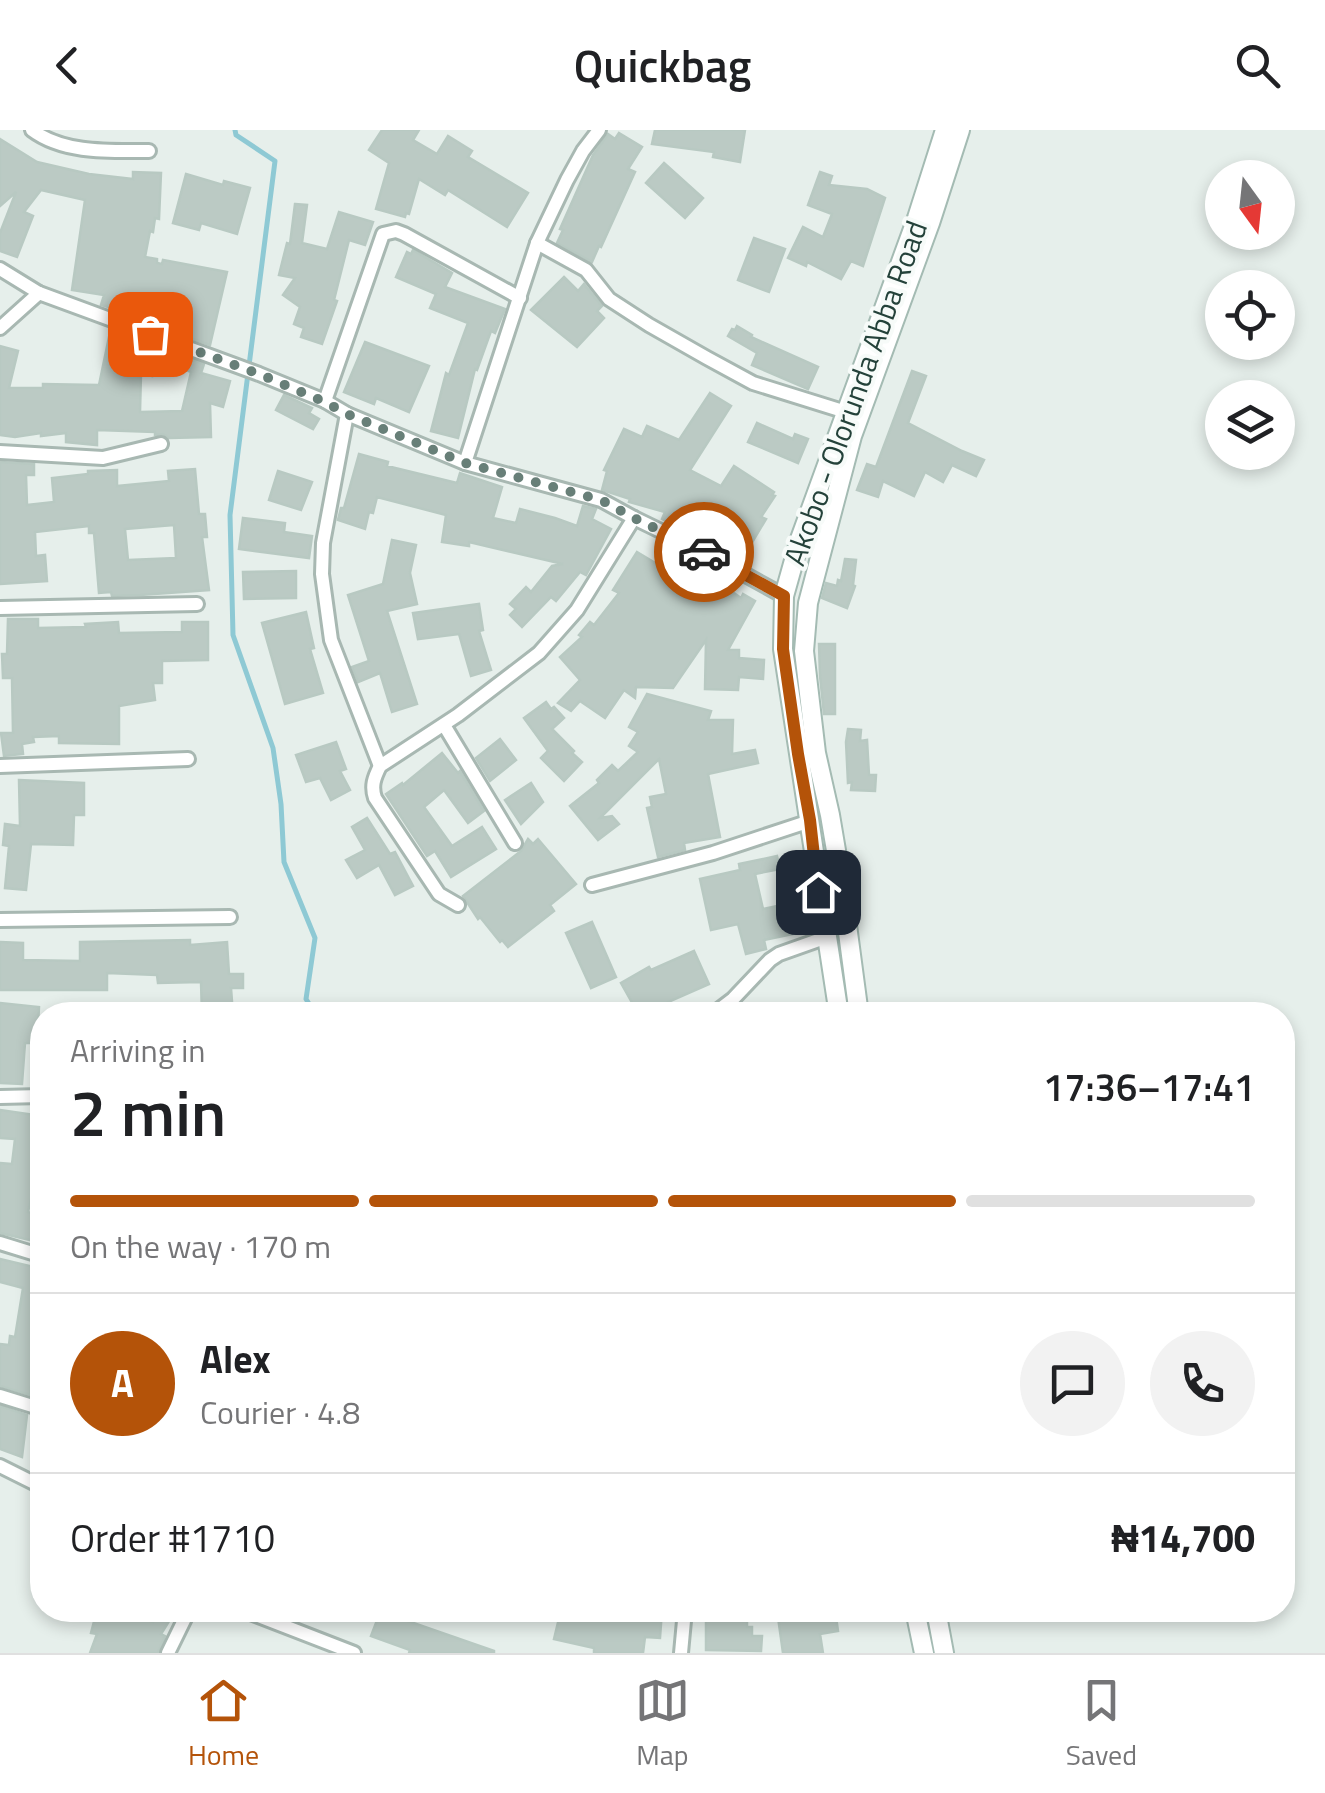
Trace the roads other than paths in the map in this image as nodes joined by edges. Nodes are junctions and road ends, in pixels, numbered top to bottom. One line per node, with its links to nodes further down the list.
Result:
1 (32, 130): 5 (street)
2 (599, 130): 6 (street)
3 (946, 130): 12 (main road, Akobo - Olorunda Abba Road)
4 (960, 130): 17 (main road, Akobo - Olorunda Abba Road)
5 (149, 151)
6 (537, 243): 9 (street); 12 (street)
7 (0, 269): 8 (street)
8 (39, 293): 10 (street); 11 (street)
9 (520, 298): 11 (street); 16 (street)
10 (0, 328)
11 (325, 402): 13 (street)
12 (846, 412): 17 (main road, Akobo - Olorunda Abba Road)
13 (347, 414): 16 (street); 25 (street)
14 (161, 444): 15 (street)
15 (0, 452)
16 (465, 463): 18 (street)
17 (828, 491): 19 (main road, Akobo - Olorunda Abba Road); 35 (main road, Akobo - Olorunda Abba Road)
18 (634, 518): 19 (street); 22 (street)
19 (784, 596): 26 (main road, Akobo - Olorunda Abba Road)
20 (197, 604): 21 (street)
21 (0, 608)
22 (444, 725): 25 (street); 27 (street)
23 (188, 760): 24 (street)
24 (0, 766)
25 (380, 766): 29 (street)
26 (810, 820): 28 (street); 32 (main road, Akobo - Olorunda Abba Road)
27 (515, 843)
28 (592, 885)
29 (458, 905)
30 (230, 917): 31 (street)
31 (0, 920)
32 (827, 937): 33 (street); 34 (main road, Akobo - Olorunda Abba Road)
33 (729, 1002)
34 (837, 1002)
35 (857, 1002)
36 (30, 1096): 37 (street)
37 (0, 1097)
38 (0, 1244): 39 (street)
39 (30, 1253)
40 (0, 1396): 41 (street)
41 (30, 1405)
42 (0, 1466): 43 (street)
43 (30, 1481)
44 (184, 1622): 50 (street)
45 (288, 1622): 49 (street)
46 (684, 1622): 52 (street)
47 (918, 1622): 53 (main road)
48 (938, 1622): 54 (main road)
49 (335, 1650): 51 (street)
50 (168, 1653)
51 (354, 1653)
52 (681, 1653)
53 (924, 1653)
54 (944, 1653)

